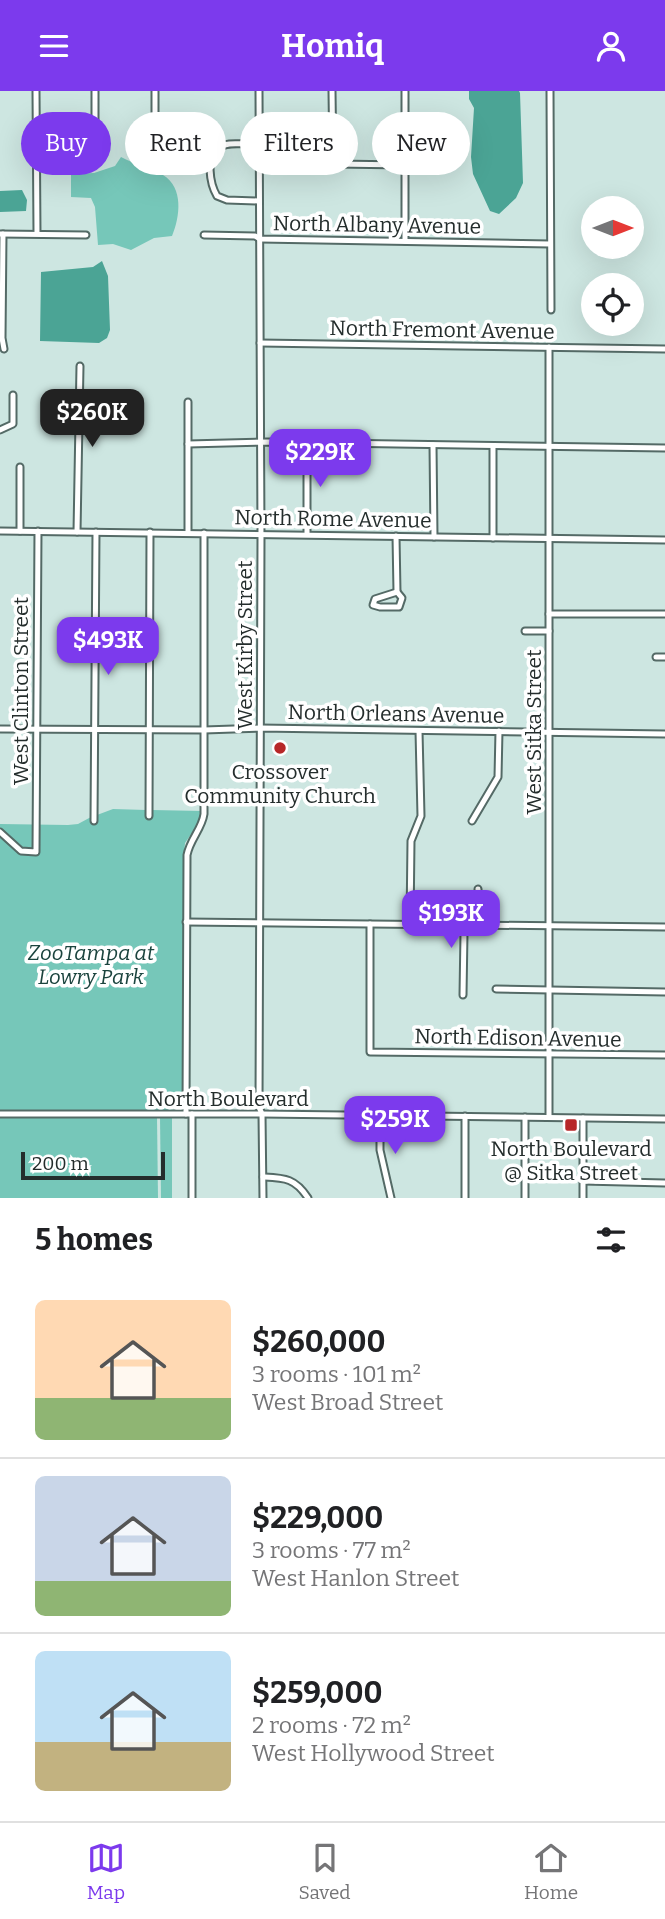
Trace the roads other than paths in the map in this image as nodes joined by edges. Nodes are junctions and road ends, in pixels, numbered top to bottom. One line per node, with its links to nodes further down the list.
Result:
1 (36, 91): 17 (street)
2 (95, 91): 8 (street)
3 (155, 91): 9 (street)
4 (259, 91): 10 (street, West Kirby Street)
5 (332, 91): 11 (street)
6 (405, 91): 12 (street)
7 (550, 91): 23 (street)
8 (95, 112)
9 (155, 112)
10 (259, 112)
11 (332, 112)
12 (405, 112)
13 (240, 143): 16 (street)
14 (258, 175): 16 (street, West Kirby Street)
15 (405, 175): 22 (street)
16 (259, 201): 21 (street, West Kirby Street)
17 (37, 233): 18 (street); 19 (street)
18 (1, 234): 27 (street)
19 (86, 235)
20 (204, 235): 21 (street, North Albany Avenue)
21 (260, 239): 22 (street, North Albany Avenue); 25 (street, West Kirby Street)
22 (405, 241): 23 (street, North Albany Avenue)
23 (550, 244): 24 (street)
24 (551, 310)
25 (260, 343): 26 (street, North Fremont Avenue); 33 (street, West Kirby Street)
26 (549, 347): 28 (street, North Fremont Avenue); 38 (street, West Sitka Street)
27 (4, 349)
28 (665, 349)
29 (80, 366): 44 (street)
30 (13, 395): 32 (street)
31 (188, 402): 35 (street)
32 (0, 431)
33 (261, 442): 34 (street); 35 (street); 49 (street, West Kirby Street)
34 (307, 443): 36 (street); 50 (street)
35 (188, 444): 47 (street)
36 (433, 445): 37 (street); 52 (street)
37 (494, 446): 38 (street); 53 (street)
38 (548, 446): 39 (street); 54 (street, West Sitka Street)
39 (665, 448)
40 (20, 467): 42 (street)
41 (0, 531): 42 (street, North Rome Avenue)
42 (20, 531): 43 (street, North Rome Avenue)
43 (38, 531): 44 (street, North Rome Avenue); 66 (street, West Clinton Street)
44 (77, 532): 45 (street, North Rome Avenue)
45 (96, 532): 46 (street, North Rome Avenue); 63 (street)
46 (150, 532): 47 (street, North Rome Avenue); 67 (street)
47 (188, 533): 48 (street, North Rome Avenue)
48 (204, 533): 49 (street, North Rome Avenue); 68 (street)
49 (261, 534): 50 (street, North Rome Avenue); 64 (street, West Kirby Street)
50 (307, 534): 51 (street, North Rome Avenue)
51 (396, 536): 52 (street, North Rome Avenue); 56 (street)
52 (434, 537): 53 (street, North Rome Avenue)
53 (493, 538): 54 (street, North Rome Avenue)
54 (548, 538): 55 (street, North Rome Avenue); 57 (street, West Sitka Street)
55 (665, 540)
56 (397, 592): 56 (street)
57 (549, 614): 58 (street); 60 (street, West Sitka Street)
58 (665, 614)
59 (526, 631): 60 (street)
60 (549, 631): 71 (street, West Sitka Street)
61 (656, 657): 62 (street)
62 (665, 657)
63 (94, 728): 66 (street, North Orleans Avenue); 67 (street, North Orleans Avenue); 74 (street)
64 (260, 728): 68 (street, North Orleans Avenue); 69 (street, North Orleans Avenue); 79 (street, West Kirby Street)
65 (0, 729): 66 (street, North Orleans Avenue)
66 (36, 729): 76 (street, West Clinton Street)
67 (148, 729): 68 (street, North Orleans Avenue); 73 (street)
68 (204, 730): 78 (street)
69 (419, 731): 70 (street, North Orleans Avenue); 81 (street)
70 (499, 731): 71 (street, North Orleans Avenue); 75 (street)
71 (550, 732): 72 (street, North Orleans Avenue); 83 (street, West Sitka Street)
72 (665, 734)
73 (149, 816)
74 (94, 821)
75 (472, 821)
76 (0, 832)
77 (478, 890): 82 (street)
78 (186, 922): 79 (street); 92 (street)
79 (259, 923): 80 (street); 93 (street, West Kirby Street)
80 (370, 923): 81 (street); 89 (street, North Edison Avenue)
81 (410, 924): 82 (street)
82 (474, 925): 83 (street); 88 (street)
83 (551, 926): 84 (street); 86 (street, West Sitka Street)
84 (665, 927)
85 (496, 989): 86 (street)
86 (550, 990): 87 (street); 89 (street, West Sitka Street)
87 (665, 992)
88 (463, 995)
89 (549, 1053): 90 (street, North Edison Avenue); 97 (street, West Sitka Street)
90 (665, 1055)
91 (0, 1114): 92 (street, North Boulevard)
92 (189, 1114): 93 (street, North Boulevard); 103 (street)
93 (262, 1114): 94 (street, North Boulevard); 100 (street, West Kirby Street)
94 (380, 1115): 95 (street, North Boulevard); 106 (street)
95 (466, 1117): 96 (street, North Boulevard); 107 (street)
96 (525, 1117): 97 (street, North Boulevard); 108 (street)
97 (549, 1117): 98 (street, North Boulevard)
98 (583, 1118): 99 (street, North Boulevard); 101 (street)
99 (665, 1119)
100 (263, 1177): 104 (street, West Kirby Street); 105 (street)
101 (583, 1181): 102 (street); 109 (street)
102 (665, 1182)
103 (192, 1198)
104 (262, 1198)
105 (307, 1198)
106 (391, 1198)
107 (465, 1198)
108 (525, 1198)
109 (583, 1198)

